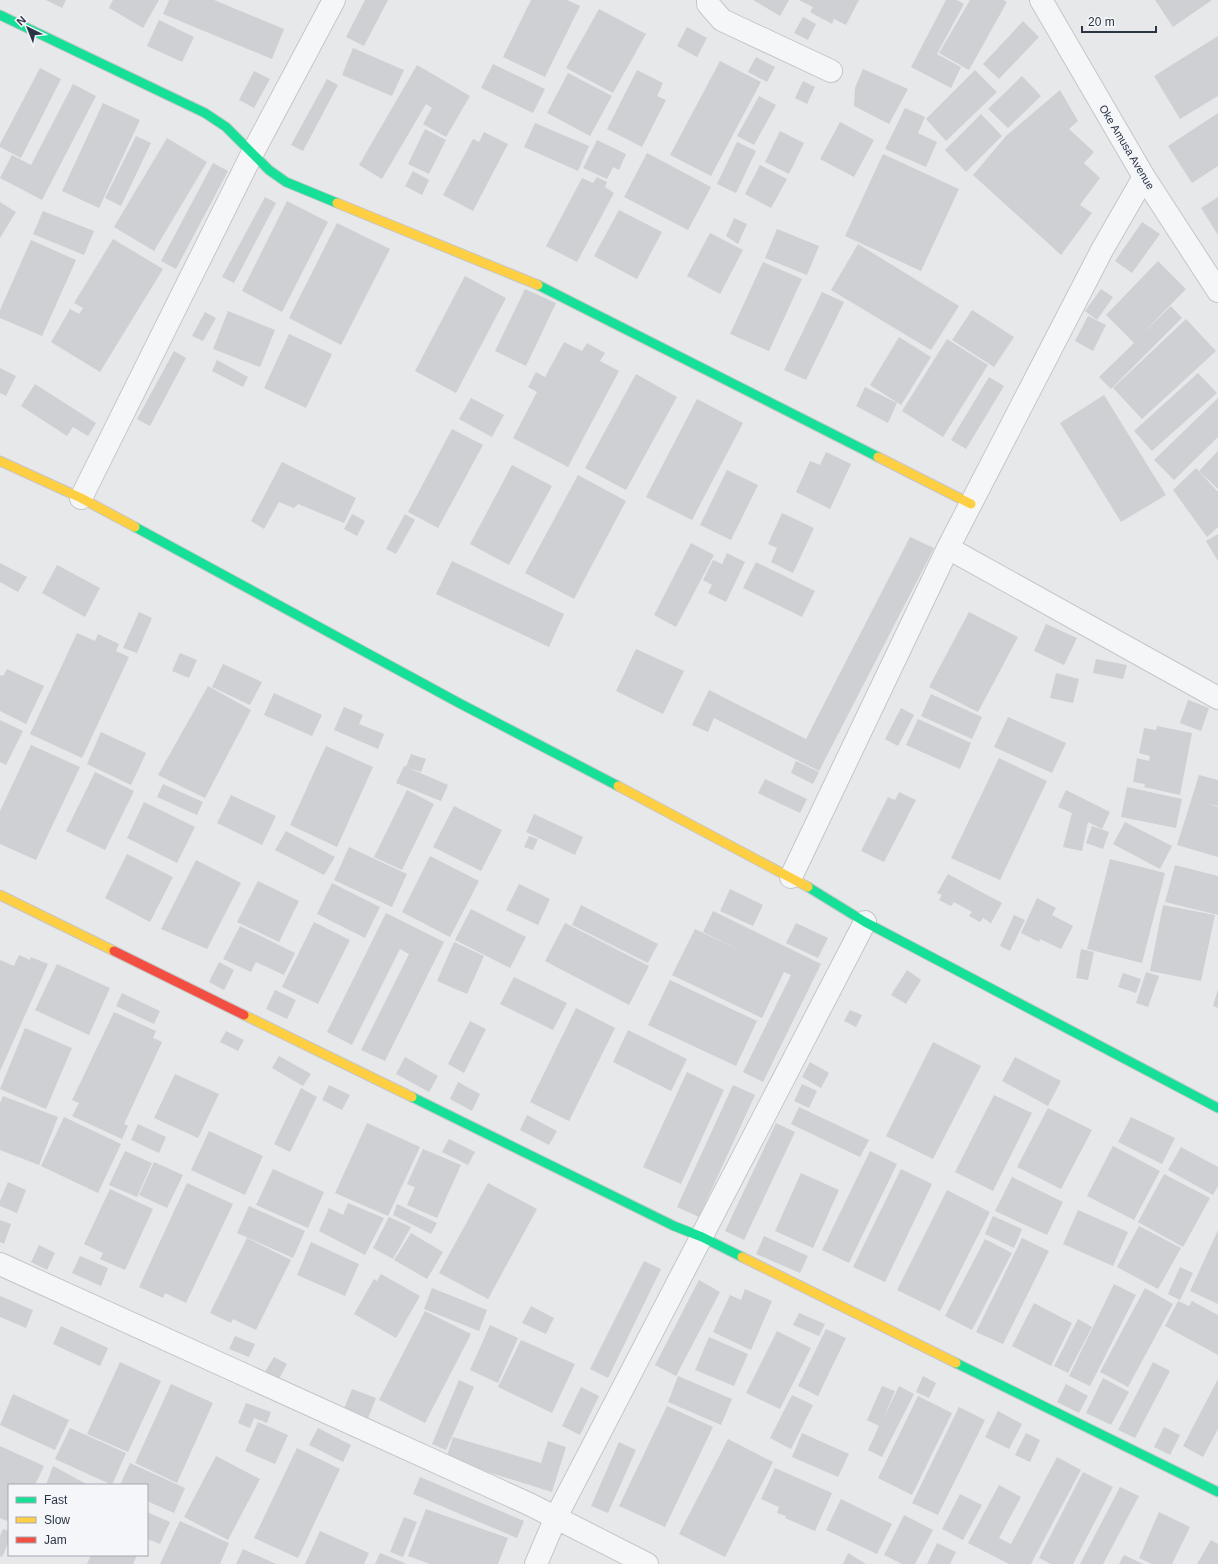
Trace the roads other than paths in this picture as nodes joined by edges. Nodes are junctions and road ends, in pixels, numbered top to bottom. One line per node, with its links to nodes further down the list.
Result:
1 (334, 0): 6 (street)
2 (708, 0): 5 (street)
3 (1041, 0): 7 (street, Oke Amusa Avenue)
4 (0, 15): 6 (street)
5 (831, 71)
6 (252, 154): 10 (street); 11 (street)
7 (1144, 177): 8 (street, Oke Amusa Avenue); 11 (street)
8 (1218, 291)
9 (0, 461): 10 (street)
10 (81, 498): 14 (street)
11 (971, 504): 12 (street)
12 (948, 548): 13 (street); 14 (street)
13 (1218, 698)
14 (791, 877): 16 (street)
15 (0, 895): 18 (street)
16 (865, 922): 17 (street); 18 (street)
17 (1218, 1108)
18 (702, 1237): 20 (street); 21 (street)
19 (0, 1264): 21 (street)
20 (1218, 1492)
21 (556, 1517): 22 (street); 23 (street)
22 (536, 1564)
23 (647, 1564)

